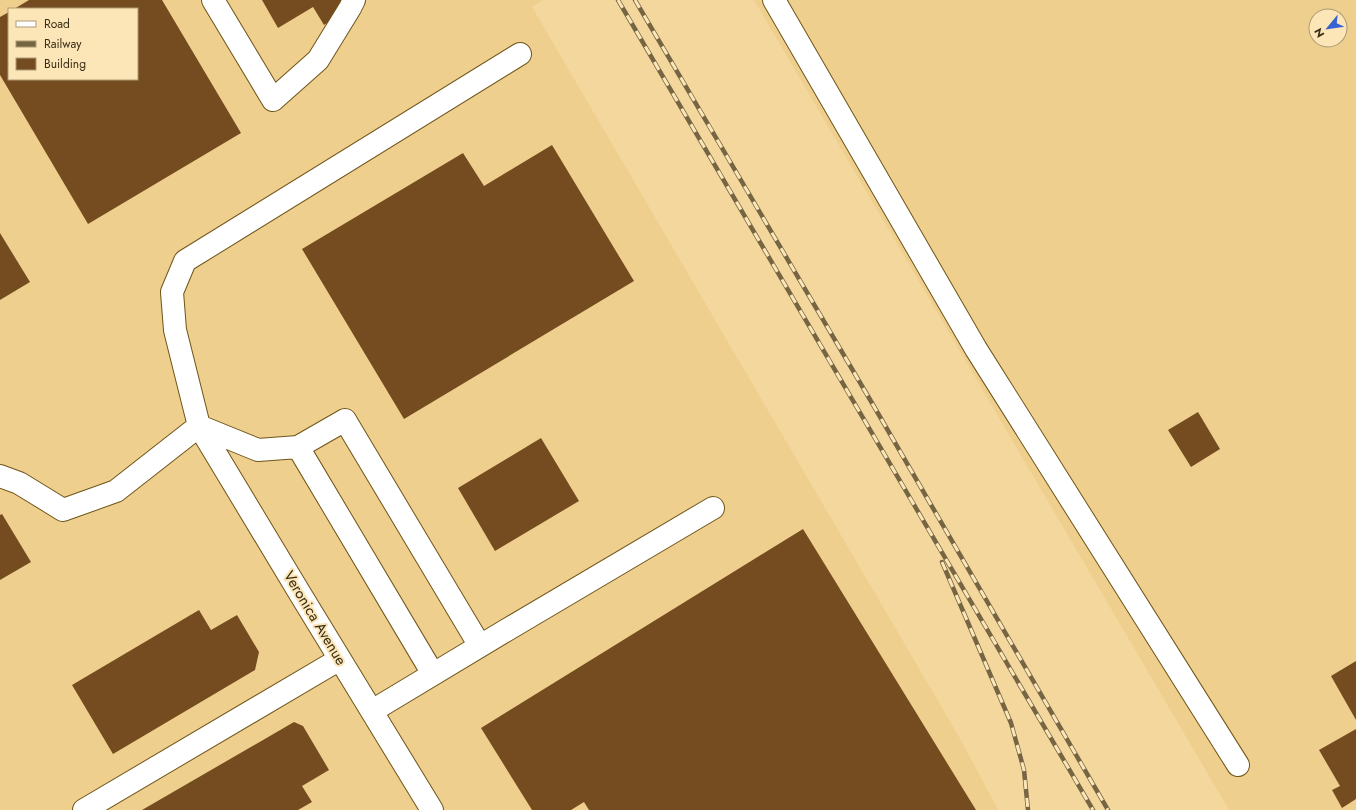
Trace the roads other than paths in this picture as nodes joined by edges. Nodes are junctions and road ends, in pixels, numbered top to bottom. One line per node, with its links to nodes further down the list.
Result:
1 (213, 0): 2 (street)
2 (354, 0)
3 (774, 0): 13 (street)
4 (520, 54): 5 (street, Veronica Avenue)
5 (199, 426): 6 (street); 7 (street); 10 (street, Veronica Avenue)
6 (298, 447): 9 (street); 11 (street)
7 (0, 476)
8 (713, 508): 9 (street)
9 (480, 646): 11 (street)
10 (340, 659): 12 (street, Veronica Avenue); 14 (street)
11 (433, 674): 12 (street)
12 (372, 711): 15 (street, Veronica Avenue)
13 (1238, 765)
14 (84, 810)
15 (432, 810)

